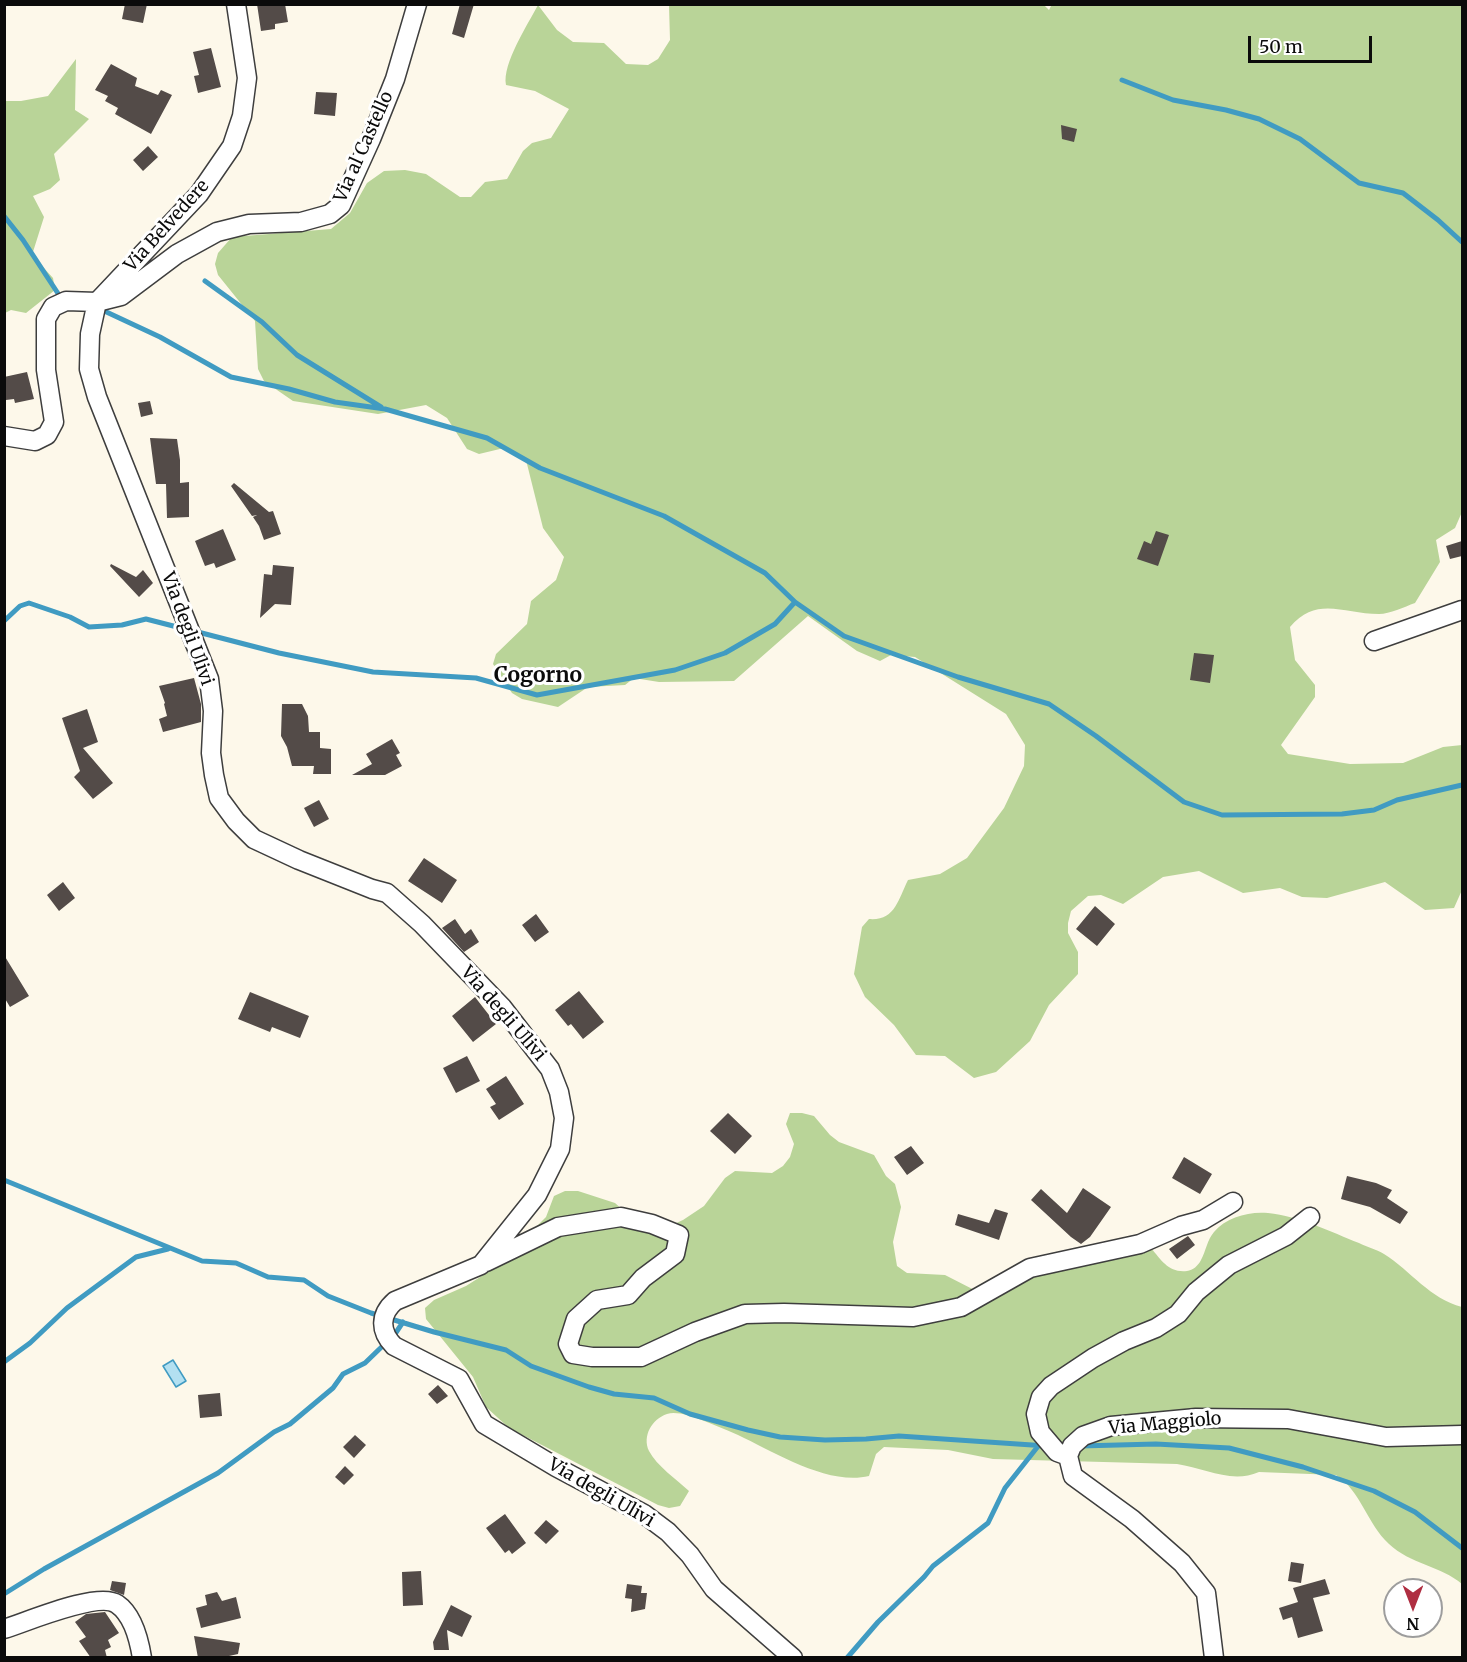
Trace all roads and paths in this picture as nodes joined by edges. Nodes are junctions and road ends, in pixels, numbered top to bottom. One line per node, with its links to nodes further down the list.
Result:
1 (236, 4): 3 (street, Via Belvedere)
2 (417, 4): 3 (street, Via al Castello)
3 (97, 302): 4 (street, Via al Castello); 9 (street, Via degli Ulivi)
4 (4, 436)
5 (1462, 610): 6 (street)
6 (1374, 641)
7 (1233, 1202): 9 (street)
8 (1310, 1217): 11 (street)
9 (480, 1265): 14 (street, Via degli Ulivi)
10 (1462, 1435): 11 (street, Via Maggiolo)
11 (1068, 1456): 15 (street)
12 (4, 1629): 13 (street)
13 (142, 1658)
14 (793, 1658)
15 (1214, 1658)

